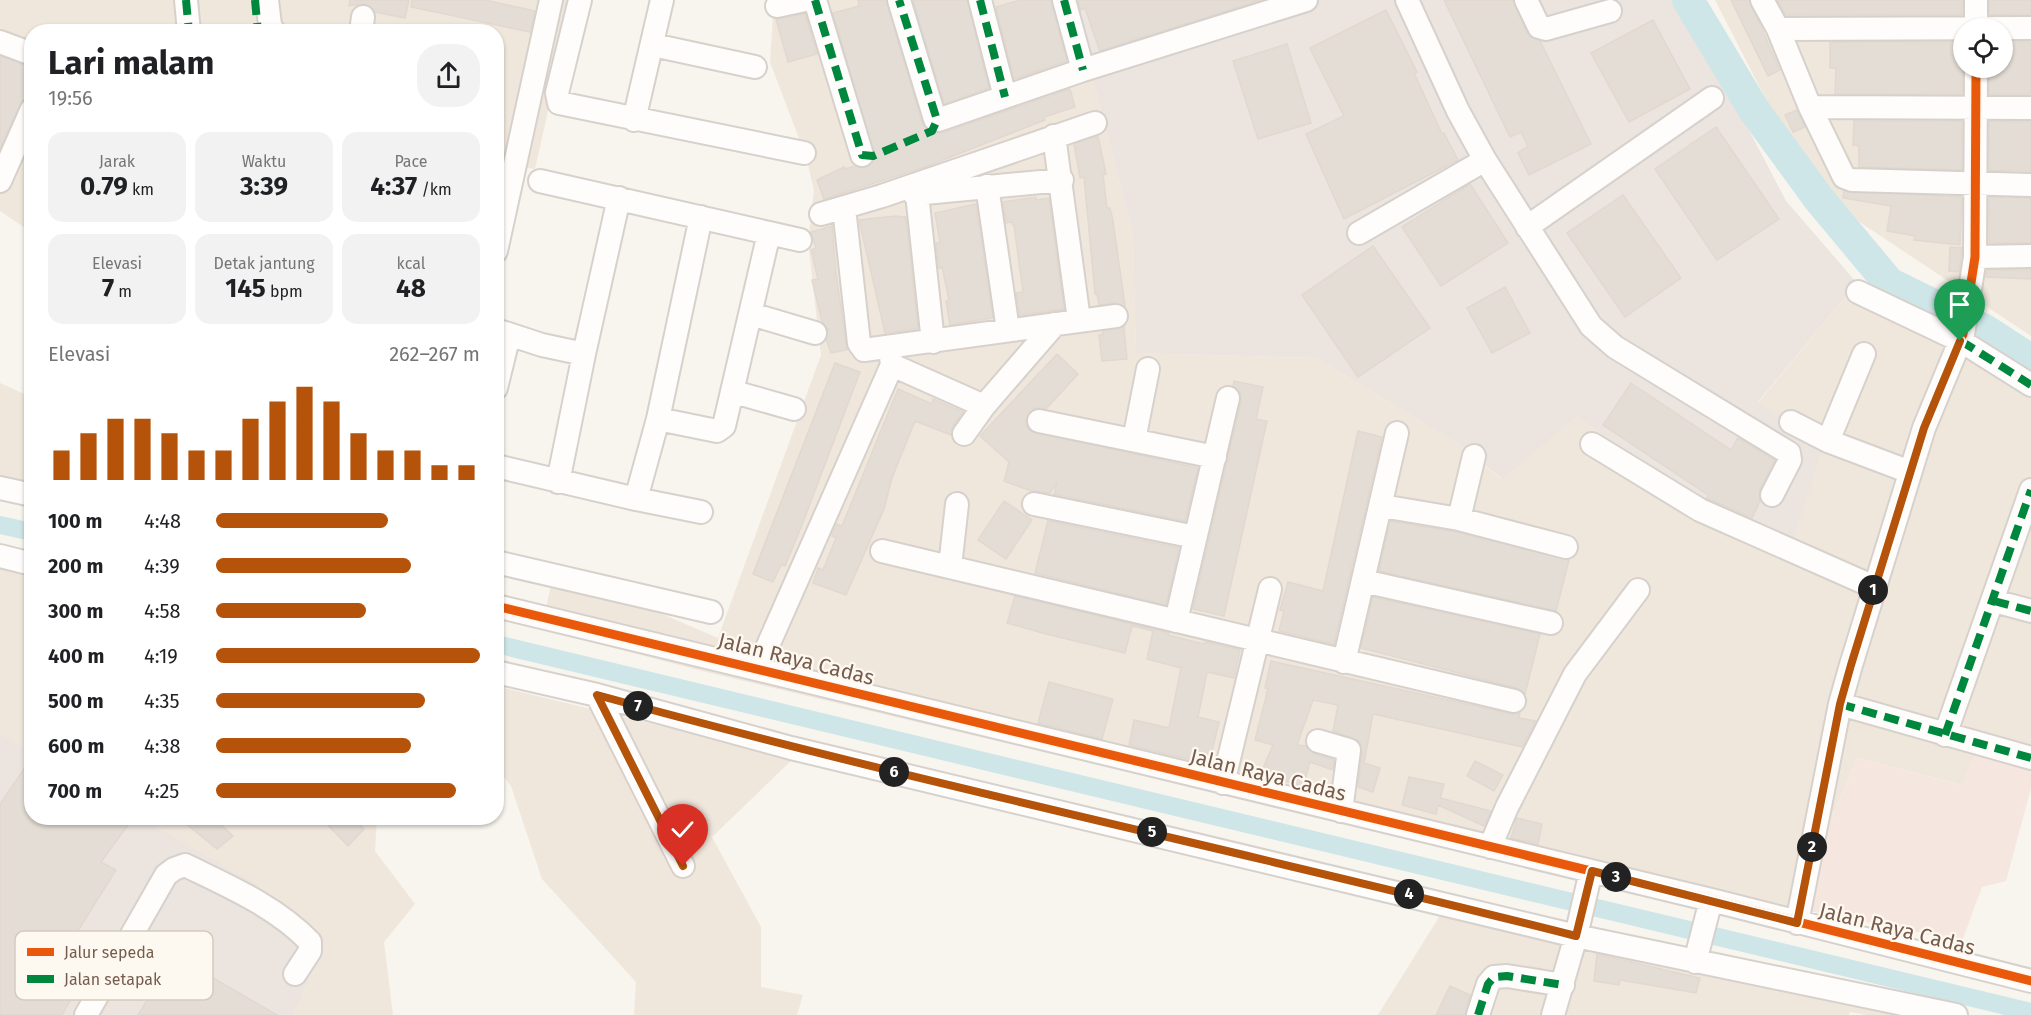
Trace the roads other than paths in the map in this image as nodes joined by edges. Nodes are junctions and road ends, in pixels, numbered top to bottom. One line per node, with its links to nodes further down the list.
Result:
1 (186, 0): 20 (street)
2 (255, 0): 21 (street)
3 (267, 0): 22 (street)
4 (551, 0): 55 (street)
5 (580, 0): 38 (street)
6 (662, 0): 28 (street)
7 (805, 0): 17 (street)
8 (815, 0): 43 (street)
9 (899, 0): 33 (street)
10 (981, 0): 33 (street)
11 (1064, 0): 31 (street)
12 (1306, 0): 31 (street)
13 (1407, 0): 44 (street)
14 (1526, 0): 18 (street)
15 (1762, 0): 26 (street)
16 (1976, 0): 19 (street)
17 (777, 6)
18 (1610, 11)
19 (1976, 18)
20 (188, 24)
21 (257, 24)
22 (270, 24)
23 (1953, 28): 26 (street)
24 (2013, 28): 25 (street)
25 (2031, 28)
26 (1779, 29): 35 (street)
27 (0, 42): 29 (street)
28 (653, 45): 30 (street); 38 (street)
29 (24, 51)
30 (755, 67)
31 (1083, 70): 33 (street)
32 (1976, 78): 36 (street)
33 (1005, 97)
34 (1712, 98): 58 (street)
35 (1810, 107): 36 (street); 48 (street)
36 (1976, 108): 37 (street); 48 (street)
37 (2031, 108)
38 (634, 120): 42 (street)
39 (1095, 123): 40 (street)
40 (1054, 135): 45 (street); 52 (street)
41 (24, 144): 47 (street)
42 (804, 153)
43 (862, 155)
44 (1485, 160): 58 (street); 60 (street)
45 (1062, 180): 50 (street); 67 (street)
46 (540, 181): 53 (street)
47 (0, 182)
48 (1976, 185): 49 (street); 63 (street)
49 (2031, 185)
50 (987, 186): 51 (street); 69 (street)
51 (917, 194): 52 (street); 73 (street)
52 (882, 196): 54 (street)
53 (619, 198): 57 (street); 74 (street)
54 (844, 208): 56 (street); 76 (street)
55 (504, 214)
56 (821, 214)
57 (701, 217): 59 (street); 83 (street)
58 (1527, 227): 99 (street)
59 (769, 233): 61 (street); 65 (street)
60 (1359, 233)
61 (800, 240)
62 (2031, 256): 63 (street)
63 (1975, 257): 72 (street)
64 (1858, 292): 72 (street)
65 (751, 314): 71 (street); 79 (street)
66 (1116, 316): 67 (street)
67 (1079, 320): 68 (street)
68 (1055, 324): 69 (street); 81 (street)
69 (1008, 330): 73 (street)
70 (504, 333): 74 (street)
71 (815, 333)
72 (1962, 337): 78 (street); 94 (street)
73 (933, 342): 76 (street)
74 (584, 354): 95 (street)
75 (1864, 354): 89 (street)
76 (891, 356): 81 (street); 125 (street)
77 (1148, 369): 88 (street)
78 (2031, 385)
79 (734, 392): 82 (street); 83 (street)
80 (1228, 398): 92 (street)
81 (984, 406): 87 (street)
82 (794, 409)
83 (658, 418): 100 (street)
84 (1039, 421): 88 (street)
85 (1791, 422): 89 (street)
86 (1396, 433): 103 (street)
87 (964, 434)
88 (1134, 440): 92 (street)
89 (1828, 441): 94 (street)
90 (1592, 444): 114 (street)
91 (1474, 456): 105 (street)
92 (1215, 457): 106 (street)
93 (504, 468): 95 (street)
94 (1910, 472): 114 (street)
95 (558, 482): 100 (street)
96 (0, 488): 98 (street)
97 (2031, 490): 117 (street)
98 (24, 493)
99 (1772, 495)
100 (636, 499): 104 (street)
101 (957, 504): 112 (street)
102 (1034, 504): 106 (street)
103 (1382, 506): 105 (street); 113 (street)
104 (701, 512)
105 (1459, 519): 107 (street)
106 (1195, 537): 121 (street)
107 (1566, 547)
108 (882, 550): 112 (street)
109 (0, 556): 110 (street)
110 (24, 562)
111 (504, 564): 120 (street)
112 (950, 567): 121 (street)
113 (1363, 581): 122 (street); 124 (street)
114 (1874, 587): 129 (street)
115 (1270, 589): 123 (street)
116 (1638, 590): 135 (street)
117 (1994, 601): 119 (street); 130 (street)
118 (504, 608): 125 (street, Jalan Raya Cadas)
119 (2031, 611)
120 (711, 612)
121 (1176, 621): 123 (street)
122 (1551, 623)
123 (1258, 641): 124 (street); 133 (street)
124 (1344, 662): 128 (street)
125 (758, 668): 133 (street, Jalan Raya Cadas)
126 (504, 674): 127 (street)
127 (597, 695): 136 (street); 141 (street)
128 (1514, 701)
129 (1840, 704): 130 (street); 139 (street)
130 (1945, 735): 132 (street)
131 (1318, 741): 134 (street)
132 (2031, 758)
133 (1223, 783): 134 (street, Jalan Raya Cadas)
134 (1341, 811): 135 (street, Jalan Raya Cadas)
135 (1490, 847): 137 (street, Jalan Raya Cadas)
136 (683, 866)
137 (1591, 874): 138 (street, Jalan Raya Cadas); 141 (street)
138 (1710, 904): 139 (street, Jalan Raya Cadas); 142 (street)
139 (1797, 923): 144 (street, Jalan Raya Cadas)
140 (134, 931): 143 (street)
141 (1577, 934): 142 (street); 145 (street)
142 (1695, 960): 150 (street)
143 (295, 974)
144 (2031, 981)
145 (1563, 985): 148 (street); 149 (street)
146 (95, 1000): 147 (street)
147 (86, 1015)
148 (1478, 1015)
149 (1553, 1015)
150 (1956, 1015)

